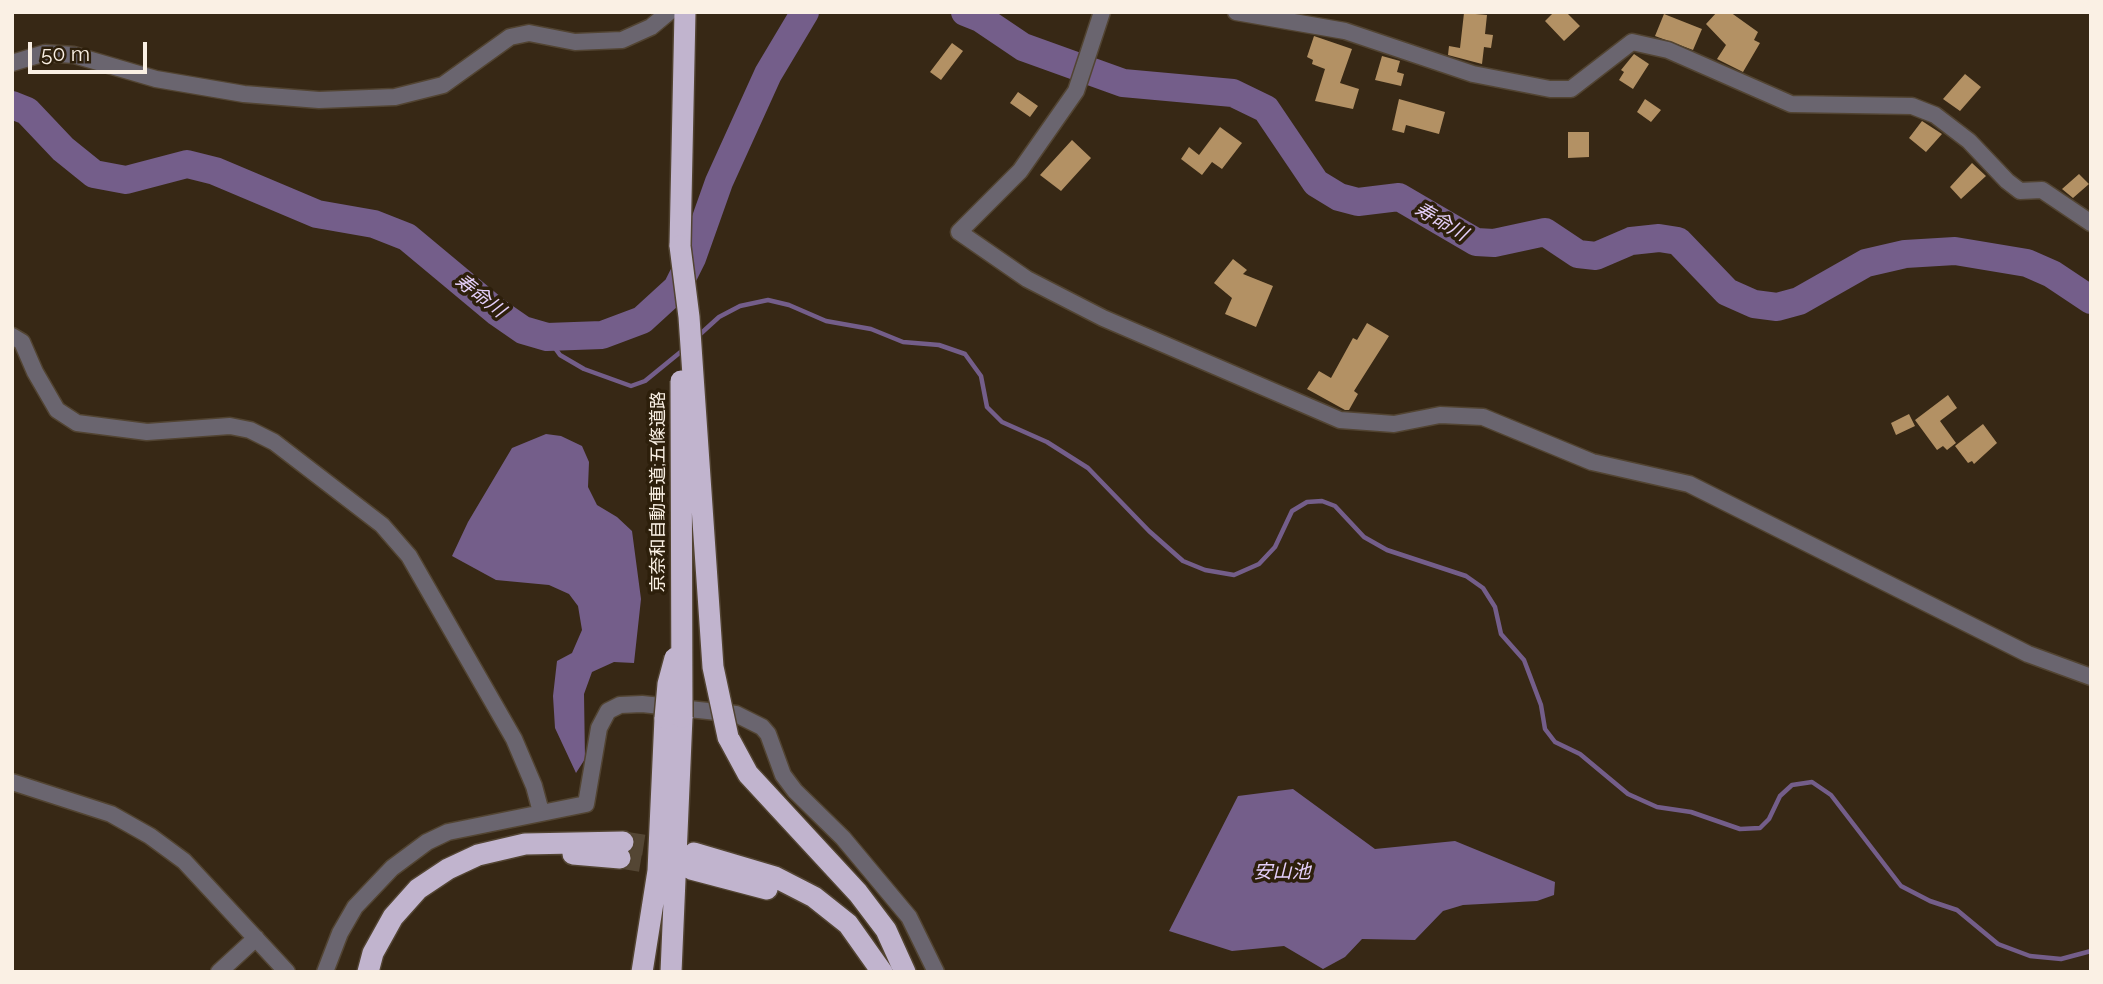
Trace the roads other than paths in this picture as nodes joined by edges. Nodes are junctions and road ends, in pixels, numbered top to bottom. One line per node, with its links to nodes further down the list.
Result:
1 (669, 12): 5 (street)
2 (685, 12): 7 (highway, 京奈和自動車道;五條道路)
3 (1102, 12): 9 (street)
4 (1236, 12): 6 (street)
5 (12, 63)
6 (2091, 223)
7 (680, 246): 10 (highway, 京奈和自動車道;五條道路, bridge); 23 (highway, bridge)
8 (12, 336): 12 (street)
9 (2091, 677)
10 (674, 718): 19 (highway); 20 (highway, 京奈和自動車道;五條道路)
11 (12, 782): 13 (street)
12 (541, 812): 16 (street); 24 (street)
13 (256, 938): 14 (street); 15 (street)
14 (219, 972)
15 (287, 972)
16 (325, 972)
17 (368, 972): 18 (highway)
18 (382, 972)
19 (642, 972)
20 (671, 972)
21 (871, 972): 22 (highway)
22 (882, 972)
23 (905, 972)
24 (936, 972)

